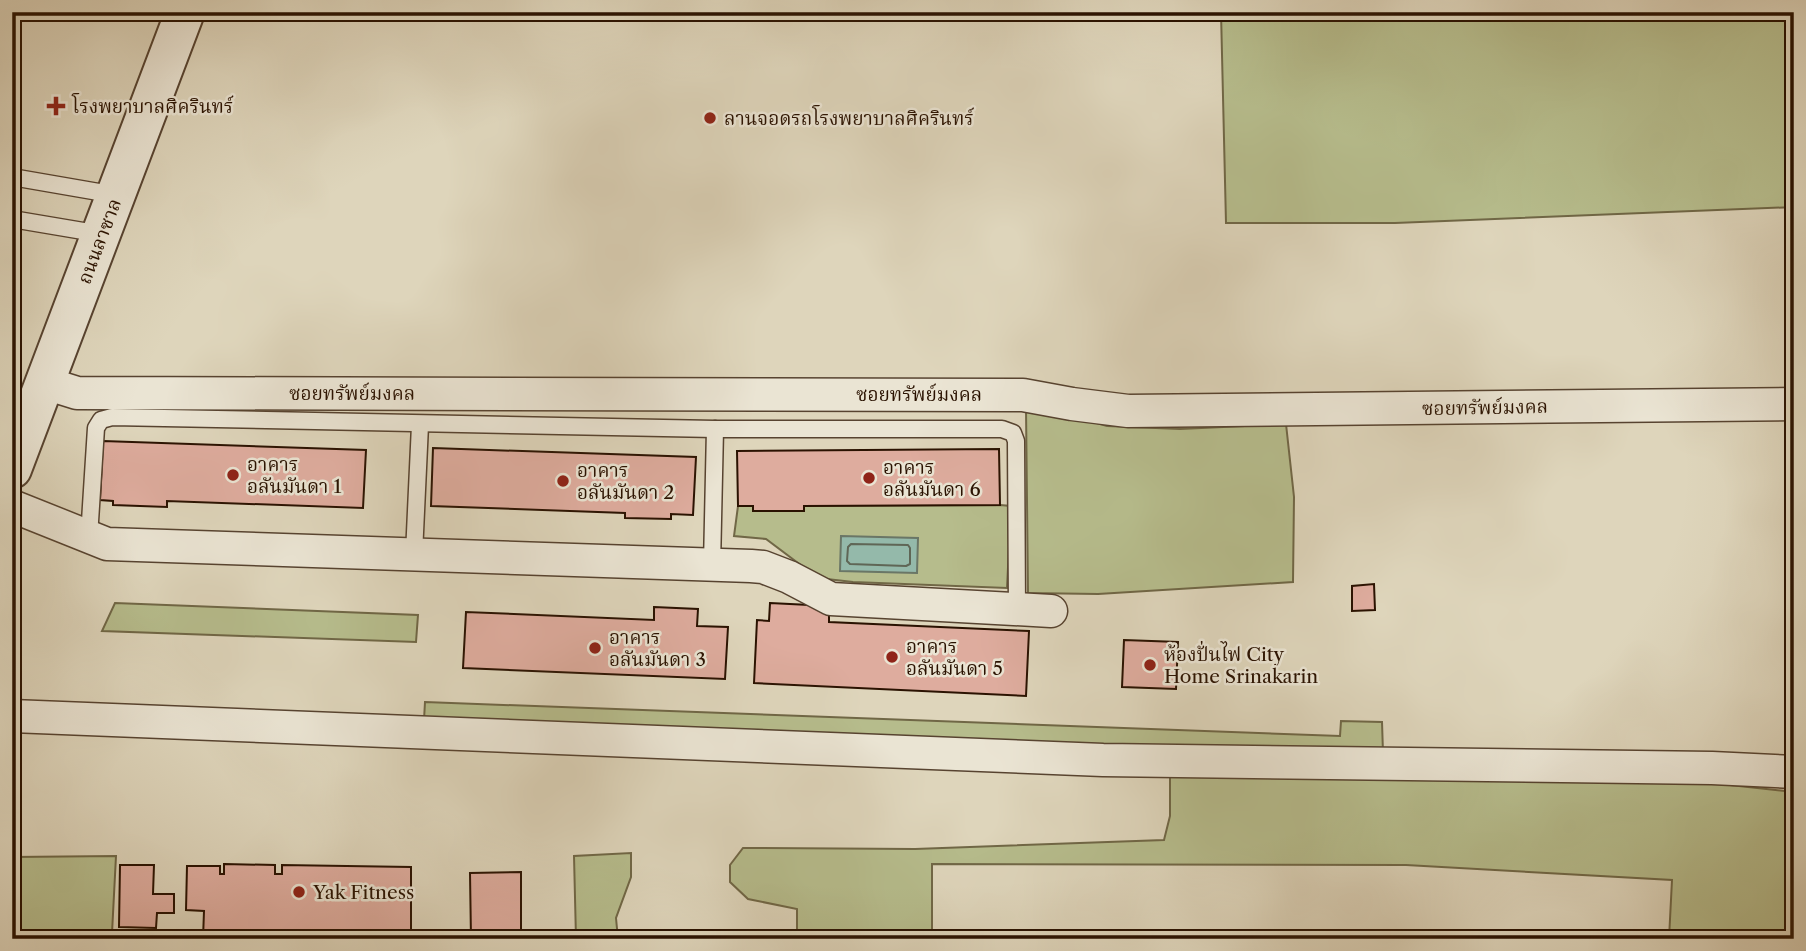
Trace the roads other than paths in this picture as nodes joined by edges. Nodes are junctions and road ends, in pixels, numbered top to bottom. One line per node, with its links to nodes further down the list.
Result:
1 (185, 12): 3 (street, ถนนลาซาล)
2 (12, 177): 3 (lane)
3 (116, 195): 5 (street, ถนนลาซาล)
4 (12, 219): 5 (lane)
5 (101, 234): 6 (street, ถนนลาซาล)
6 (45, 383): 7 (street, ซอยทรัพย์มงคล); 10 (street, ถนนลาซาล)
7 (1794, 404)
8 (420, 425): 9 (lane); 12 (lane); 13 (lane)
9 (715, 429): 14 (lane); 15 (lane)
10 (12, 469)
11 (12, 506): 12 (street)
12 (89, 537): 13 (street)
13 (414, 554): 14 (street)
14 (712, 565): 15 (street)
15 (1017, 608): 16 (street)
16 (1051, 611)
17 (12, 716): 18 (street)
18 (1794, 772)

